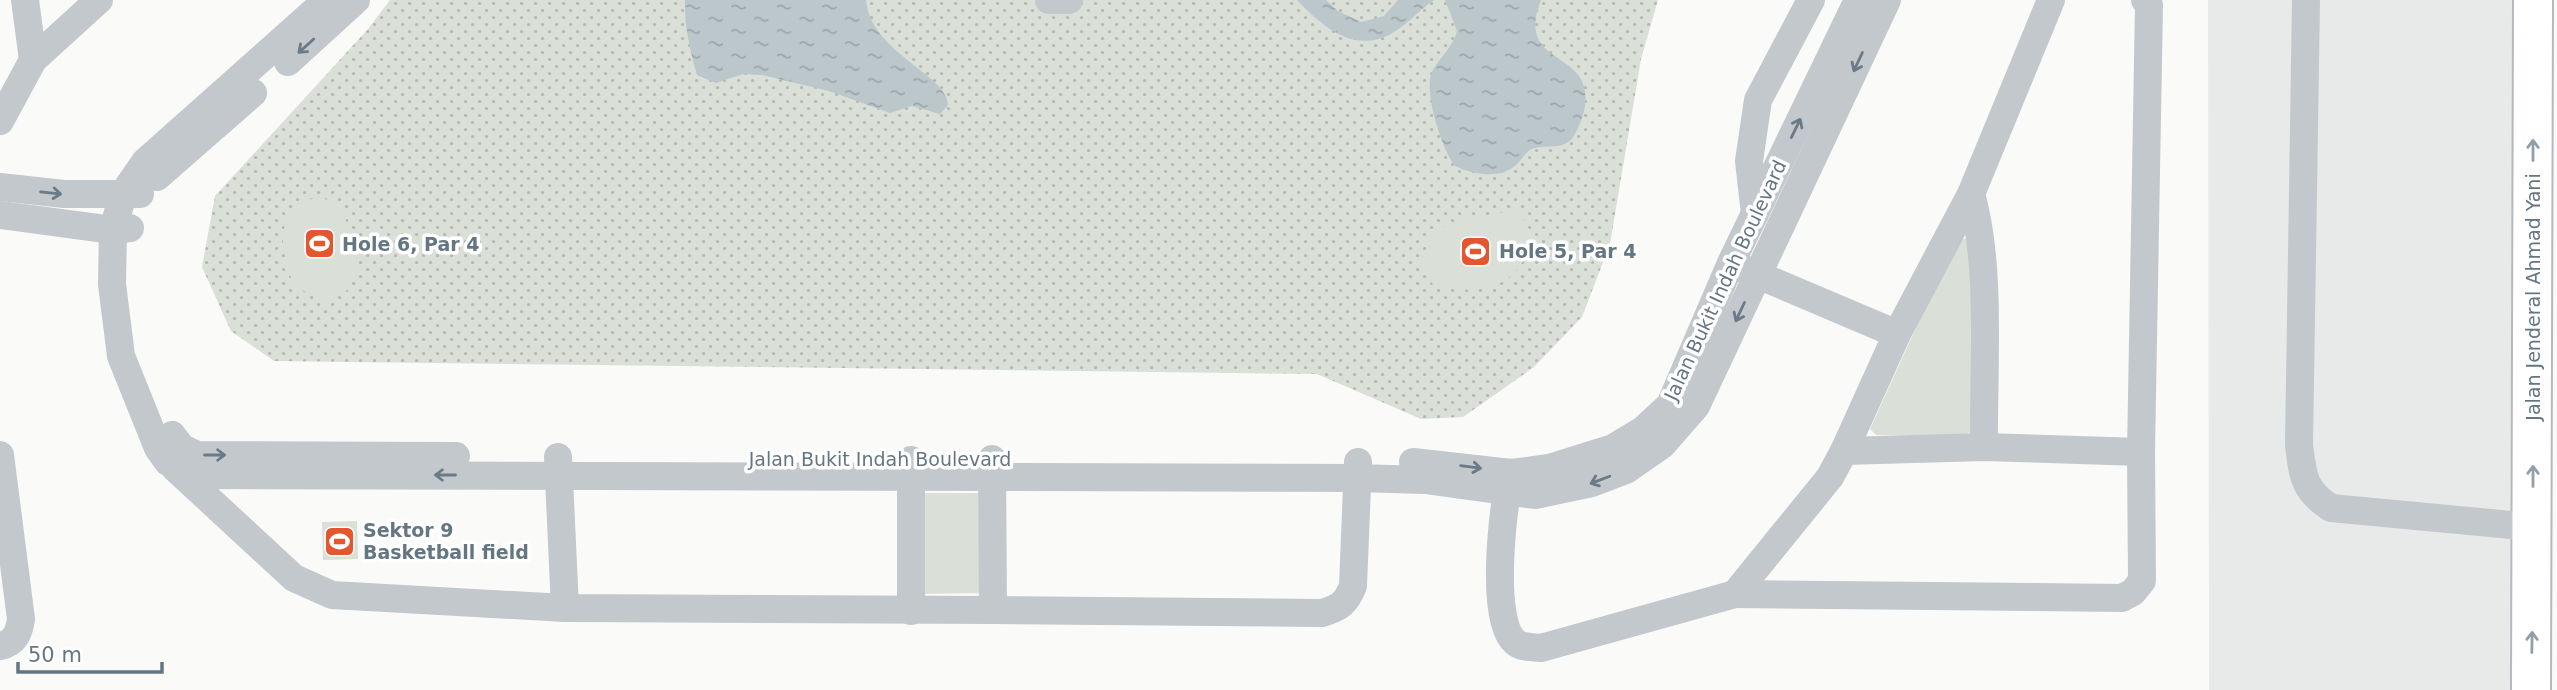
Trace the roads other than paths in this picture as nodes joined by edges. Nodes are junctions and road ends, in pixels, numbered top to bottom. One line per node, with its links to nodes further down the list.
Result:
1 (25, 0): 14 (street)
2 (99, 0): 14 (street)
3 (327, 0): 17 (street)
4 (356, 0): 17 (street, one-way to 17)
5 (1049, 0): 6 (street)
6 (1069, 0)
7 (1811, 0): 19 (street)
8 (1858, 0): 19 (street, Jalan Bukit Indah Boulevard, one-way to 8)
9 (1887, 0): 23 (street, one-way to 23)
10 (2051, 0): 18 (street)
11 (2145, 0): 27 (street)
12 (2306, 0): 35 (street)
13 (2533, 0): 35 (highway, Jalan Jenderal Ahmad Yani, one-way to 13)
14 (33, 60): 15 (street)
15 (0, 121)
16 (0, 187): 17 (street, one-way to 17)
17 (132, 194): 21 (street)
18 (1971, 194): 24 (street); 25 (street)
19 (1755, 214): 22 (street, Jalan Bukit Indah Boulevard)
20 (0, 215): 21 (street)
21 (121, 229): 29 (street); 30 (street, one-way to 30)
22 (1731, 263): 23 (street); 34 (street, Jalan Bukit Indah Boulevard)
23 (1756, 276): 24 (street); 34 (street, one-way to 34)
24 (1897, 334): 26 (street)
25 (1984, 447): 26 (street); 27 (street)
26 (1844, 451): 36 (street)
27 (2141, 452): 36 (street)
28 (0, 455): 40 (street)
29 (168, 462): 30 (street, one-way to 29); 37 (street)
30 (559, 466): 31 (street); 37 (street)
31 (911, 467): 32 (street); 39 (street)
32 (992, 468): 33 (street); 38 (street)
33 (1357, 470): 34 (street); 38 (street)
34 (1508, 483): 36 (street)
35 (2533, 527): 41 (highway, Jalan Jenderal Ahmad Yani, one-way to 35)
36 (1735, 594)
37 (565, 608): 39 (street)
38 (993, 610): 39 (street)
39 (911, 611)
40 (0, 646)
41 (2531, 690)

